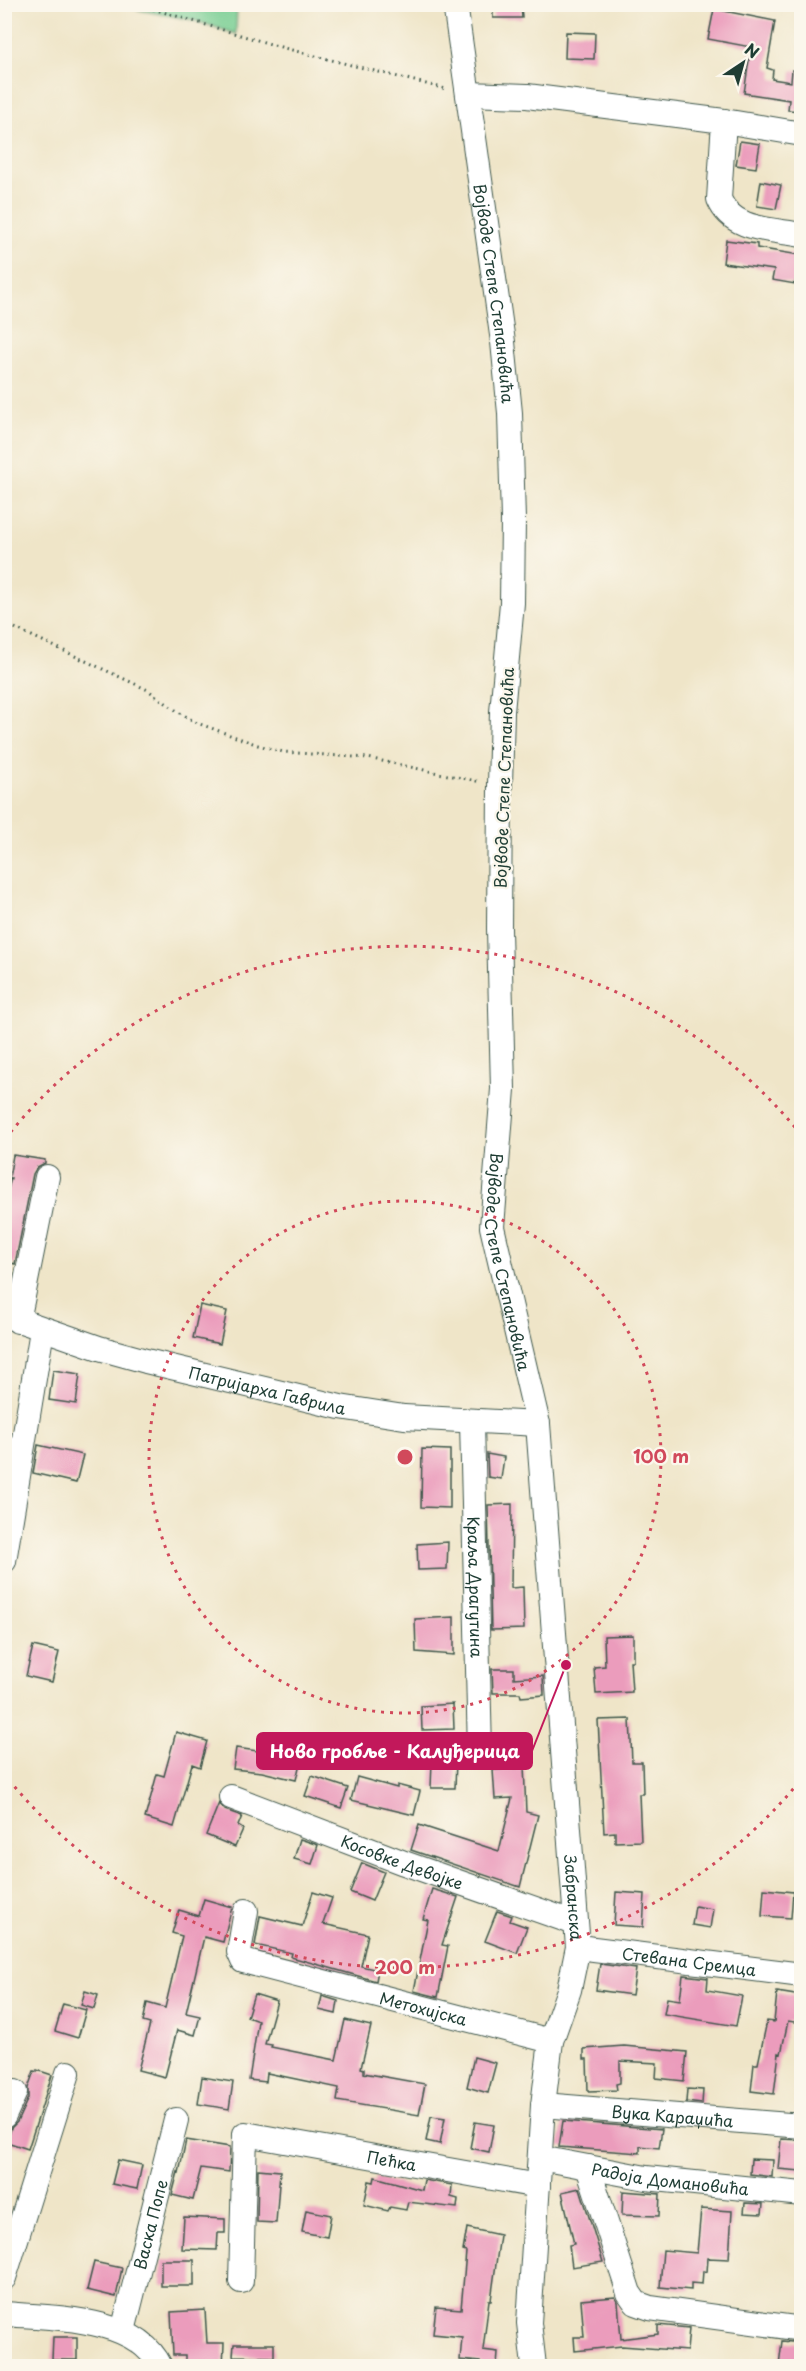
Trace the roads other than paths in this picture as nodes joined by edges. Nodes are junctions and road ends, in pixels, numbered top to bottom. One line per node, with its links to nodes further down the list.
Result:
1 (455, 4): 2 (street, Војводе Степе Степановића)
2 (468, 94): 3 (street); 10 (street, Војводе Степе Степановића)
3 (724, 121): 4 (street); 5 (street)
4 (801, 134)
5 (801, 235)
6 (47, 1177): 7 (street)
7 (11, 1318): 8 (street, Патријарха Гаврила)
8 (42, 1330): 9 (street, Патријарха Гаврила); 11 (street)
9 (472, 1422): 10 (street, Патријарха Гаврила); 12 (street, Краља Драгутина)
10 (538, 1424): 15 (street, Забранска)
11 (4, 1561)
12 (480, 1752)
13 (231, 1797): 15 (street, Косовке Девојке)
14 (246, 1911): 18 (street, Метохијска)
15 (575, 1923): 16 (street, Забранска)
16 (578, 1947): 17 (street, Стевана Сремца); 18 (street, Забранска)
17 (801, 1975)
18 (551, 2041): 21 (street, Забранска)
19 (68, 2073): 29 (street)
20 (15, 2092): 22 (street)
21 (543, 2105): 24 (street, Вука Караџића); 25 (street, Забранска)
22 (4, 2116)
23 (176, 2120): 33 (street, Васка Попе)
24 (801, 2126)
25 (540, 2158): 26 (street, Радоја Домановића); 27 (street, Забранска)
26 (588, 2167): 28 (street, Радоја Домановића); 32 (street)
27 (538, 2186): 30 (street, Пећка); 35 (street, Забранска)
28 (801, 2194)
29 (4, 2278)
30 (241, 2282)
31 (4, 2314): 33 (street)
32 (801, 2329)
33 (123, 2331): 34 (street)
34 (160, 2367)
35 (534, 2367)

